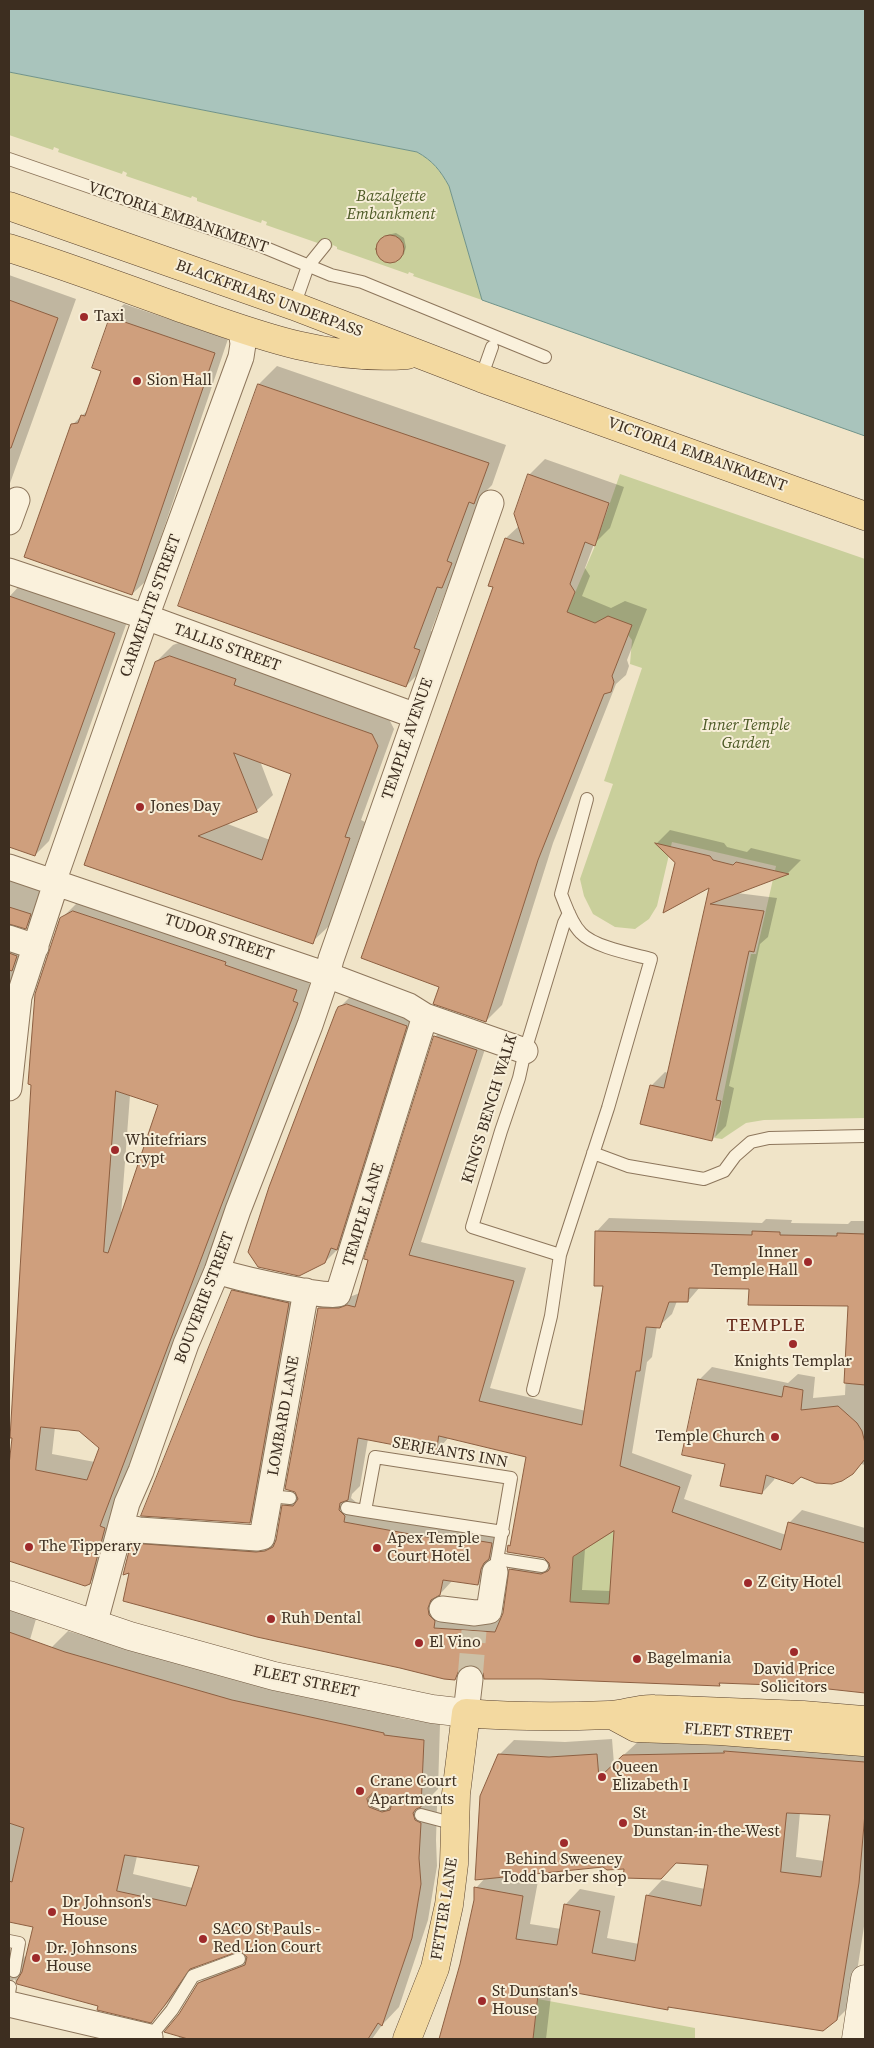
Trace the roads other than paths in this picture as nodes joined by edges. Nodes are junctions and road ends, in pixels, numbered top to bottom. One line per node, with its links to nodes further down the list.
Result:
1 (9, 159): 5 (lane, VICTORIA EMBANKMENT)
2 (9, 206): 6 (main road, BLACKFRIARS UNDERPASS)
3 (325, 245): 5 (lane)
4 (9, 248): 7 (main road)
5 (308, 266): 6 (lane); 10 (lane, VICTORIA EMBANKMENT)
6 (294, 306): 9 (main road, BLACKFRIARS UNDERPASS)
7 (242, 329): 9 (main road); 16 (street, CARMELITE STREET)
8 (492, 347): 11 (lane)
9 (418, 354): 11 (main road, BLACKFRIARS UNDERPASS)
10 (545, 357)
11 (481, 378): 12 (main road, BLACKFRIARS UNDERPASS)
12 (529, 395): 14 (main road, VICTORIA EMBANKMENT)
13 (490, 503): 17 (street, TEMPLE AVENUE)
14 (865, 516)
15 (9, 571): 16 (street, TALLIS STREET)
16 (146, 618): 17 (street, TALLIS STREET); 20 (street, CARMELITE STREET)
17 (416, 716): 24 (street, TEMPLE AVENUE)
18 (587, 798): 21 (lane)
19 (9, 867): 20 (street, TUDOR STREET)
20 (56, 883): 23 (street, CARMELITE STREET); 24 (street, TUDOR STREET)
21 (569, 913): 26 (lane, KING'S BENCH WALK); 29 (lane)
22 (9, 938): 23 (street)
23 (36, 947): 27 (street, CARMELITE STREET)
24 (327, 975): 25 (street, TUDOR STREET); 31 (street, BOUVERIE STREET)
25 (425, 1016): 26 (street, TUDOR STREET); 32 (street, TEMPLE LANE)
26 (525, 1051): 30 (lane, KING'S BENCH WALK)
27 (9, 1088)
28 (865, 1136): 29 (lane)
29 (593, 1153): 30 (lane)
30 (560, 1255): 33 (lane)
31 (217, 1271): 32 (street, TEMPLE LANE); 36 (street, BOUVERIE STREET)
32 (306, 1291): 36 (street, LOMBARD LANE)
33 (533, 1390)
34 (346, 1508): 35 (lane)
35 (365, 1511): 37 (lane); 37 (lane, SERJEANTS INN)
36 (121, 1526): 42 (street, BOUVERIE STREET)
37 (503, 1532): 38 (lane, SERJEANTS INN)
38 (496, 1565): 39 (lane); 41 (street)
39 (542, 1566)
40 (9, 1595): 42 (street, FLEET STREET)
41 (442, 1610)
42 (94, 1625): 44 (street, FLEET STREET)
43 (470, 1678): 44 (street)
44 (466, 1713): 45 (main road, FLEET STREET); 49 (main road, FETTER LANE)
45 (612, 1715): 46 (main road, FLEET STREET); 47 (main road, FLEET STREET)
46 (865, 1722)
47 (865, 1739)
48 (421, 1816): 49 (lane)
49 (456, 1824): 56 (main road, FETTER LANE)
50 (9, 1941): 52 (lane)
51 (238, 1959): 55 (lane)
52 (14, 1971)
53 (865, 1979): 57 (street)
54 (9, 1995): 55 (street)
55 (150, 2038)
56 (407, 2039)
57 (856, 2039)

